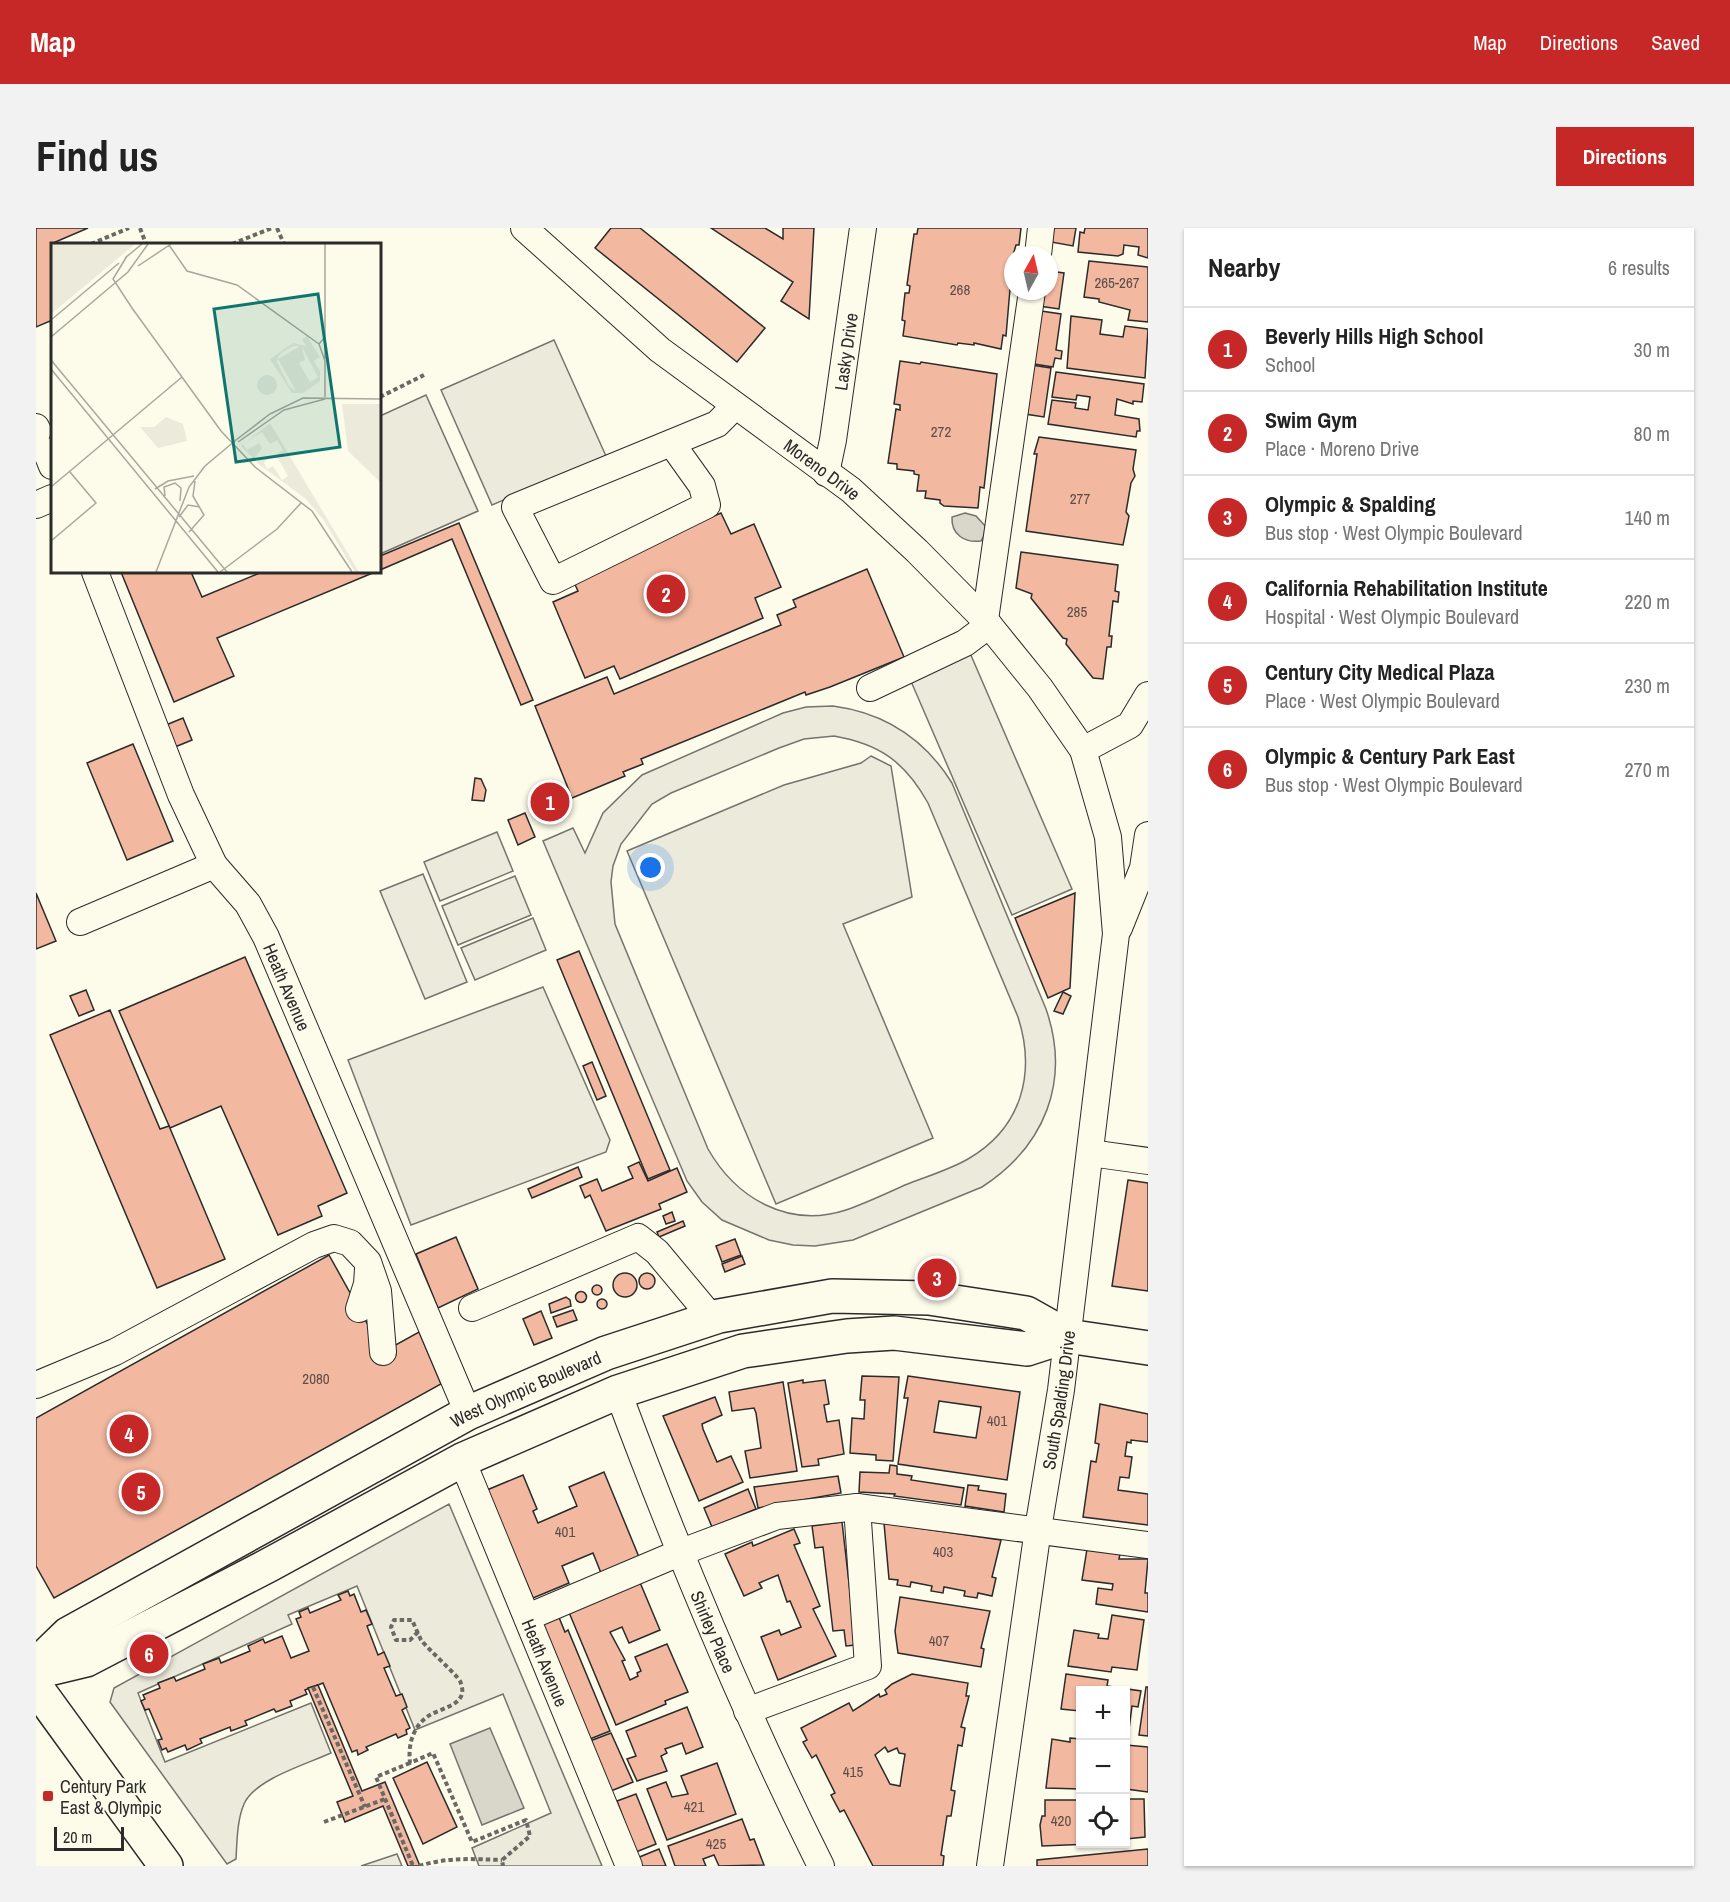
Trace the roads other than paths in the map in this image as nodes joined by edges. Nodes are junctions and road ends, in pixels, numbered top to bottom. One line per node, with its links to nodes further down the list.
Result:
1 (524, 228): 6 (street, Moreno Drive)
2 (863, 228): 8 (street, Lasky Drive)
3 (1041, 228): 4 (street)
4 (1039, 246)
5 (1031, 300): 12 (street)
6 (735, 405): 7 (street); 8 (street, Moreno Drive)
7 (672, 444): 7 (street)
8 (826, 473): 12 (street, Moreno Drive)
9 (51, 498): 10 (street)
10 (36, 505)
11 (94, 573): 17 (street, Heath Avenue)
12 (987, 622): 13 (street); 15 (street, Moreno Drive)
13 (870, 688)
14 (1148, 695): 15 (street)
15 (1083, 750): 19 (street, South Spalding Drive)
16 (1148, 835): 19 (street, South Spalding Drive)
17 (214, 865): 18 (street); 31 (street, Heath Avenue)
18 (80, 922)
19 (1116, 934): 20 (street, South Spalding Drive)
20 (1090, 1153): 21 (street); 26 (street, South Spalding Drive)
21 (1148, 1161)
22 (368, 1262): 24 (street); 28 (street); 29 (street)
23 (472, 1308): 25 (street)
24 (359, 1309)
25 (712, 1318): 26 (main road, West Olympic Boulevard); 31 (main road, West Olympic Boulevard)
26 (1067, 1336): 27 (main road, West Olympic Boulevard); 30 (main road, West Olympic Boulevard); 34 (street, South Spalding Drive)
27 (1148, 1348)
28 (383, 1352)
29 (36, 1385)
30 (618, 1392): 32 (main road, West Olympic Boulevard); 36 (street, Shirley Place)
31 (468, 1413): 38 (main road, West Olympic Boulevard)
32 (462, 1460): 37 (street, Heath Avenue); 39 (main road, West Olympic Boulevard)
33 (857, 1507): 34 (street); 36 (street); 41 (street)
34 (1038, 1529): 35 (street); 45 (street, South Spalding Drive)
35 (1148, 1545)
36 (679, 1553): 37 (street); 41 (street, Shirley Place)
37 (528, 1617): 43 (street, Heath Avenue)
38 (36, 1665)
39 (36, 1672)
40 (36, 1688): 42 (main road)
41 (747, 1711): 44 (street, Shirley Place)
42 (166, 1866)
43 (629, 1866)
44 (821, 1866)
45 (990, 1866)

